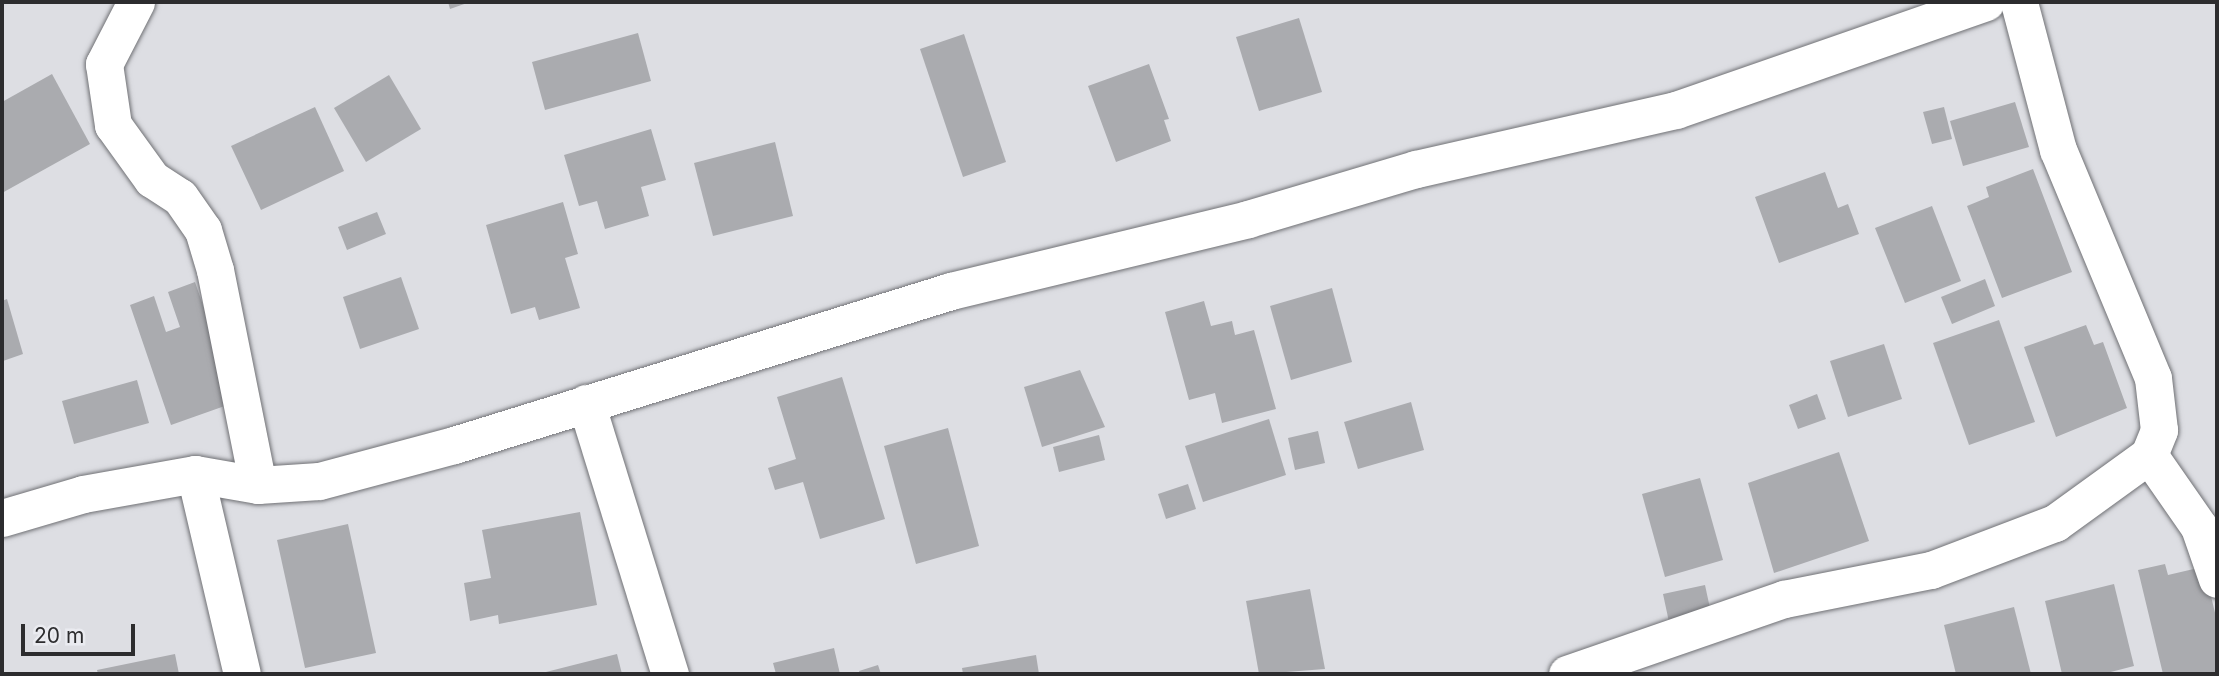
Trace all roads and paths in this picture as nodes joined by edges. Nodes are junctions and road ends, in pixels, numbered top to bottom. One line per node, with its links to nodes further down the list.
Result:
1 (136, 2): 7 (street)
2 (1986, 2): 4 (street)
3 (2019, 2): 5 (street)
4 (586, 403): 7 (street); 11 (street); 12 (street)
5 (2149, 455): 9 (street); 13 (street)
6 (195, 474): 7 (street); 8 (street); 10 (street)
7 (258, 485)
8 (2, 518)
9 (2217, 579)
10 (242, 674)
11 (660, 674)
12 (670, 674)
13 (1567, 674)

